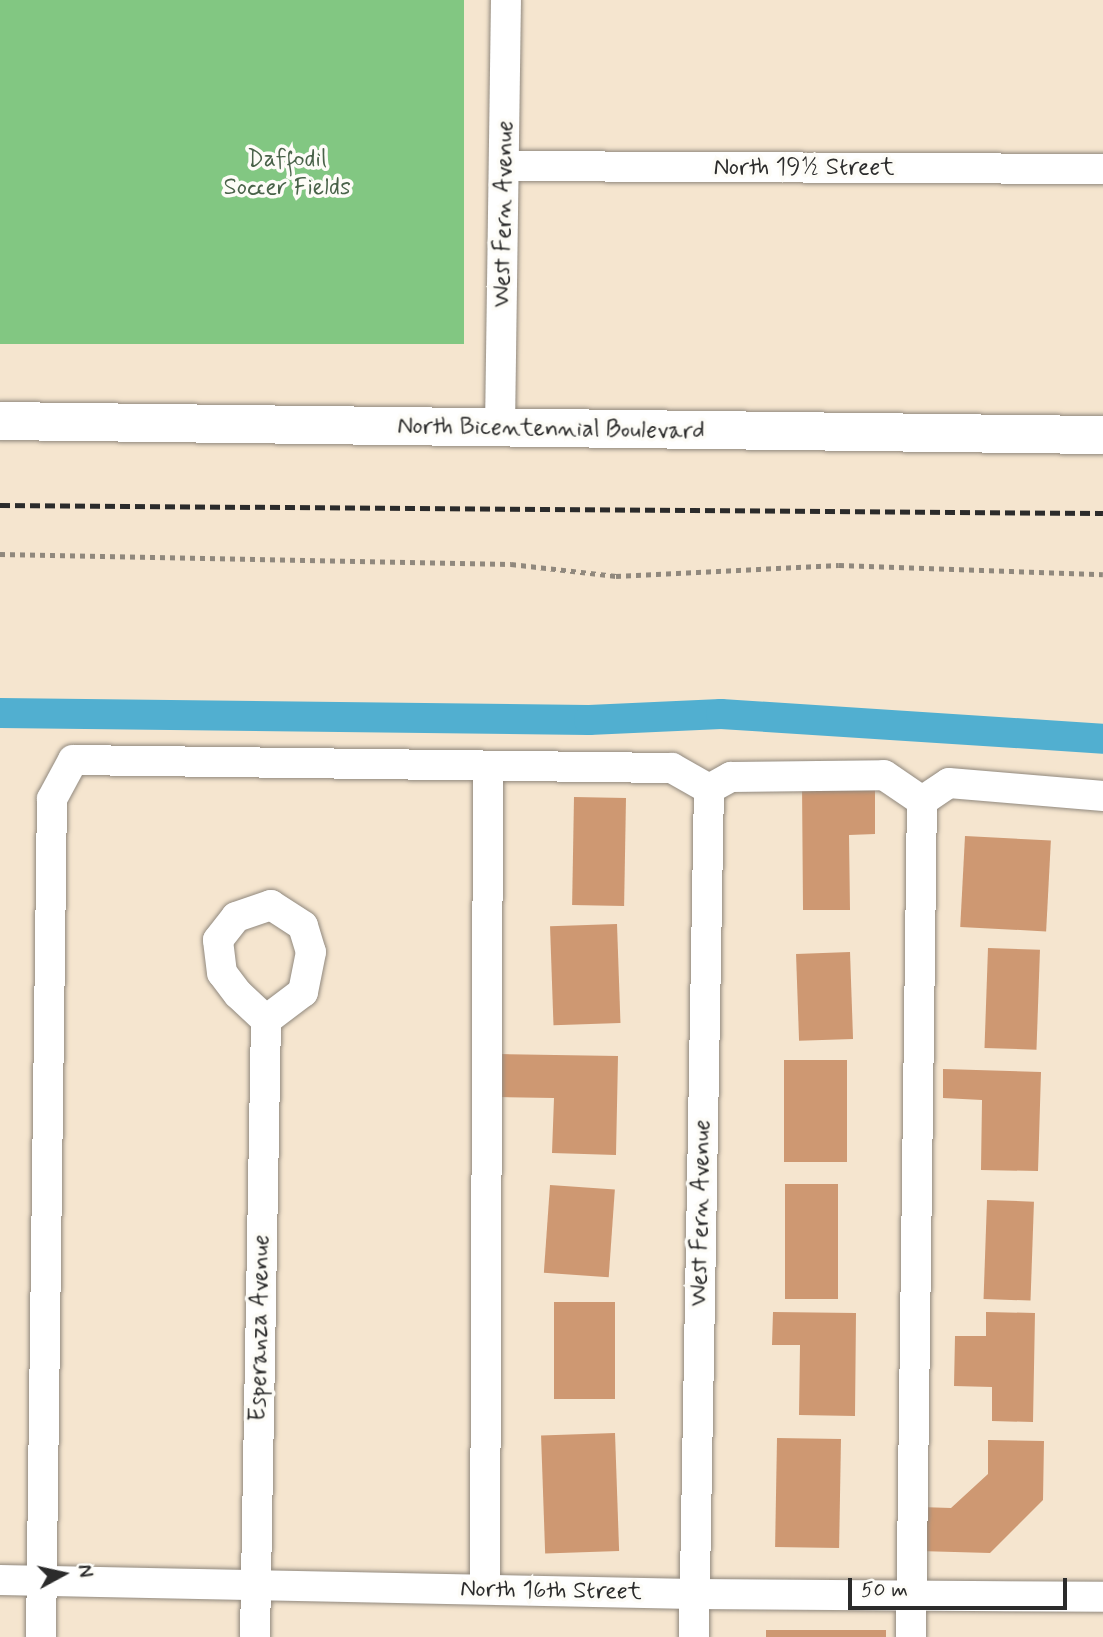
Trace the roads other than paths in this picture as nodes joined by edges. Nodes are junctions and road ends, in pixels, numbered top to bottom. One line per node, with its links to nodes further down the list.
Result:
1 (506, 0): 2 (street, West Fern Avenue)
2 (505, 166): 3 (street, North 19½ Street); 5 (street, West Fern Avenue)
3 (1103, 169)
4 (0, 421): 5 (main road, North Bicentennial Boulevard)
5 (500, 428): 6 (main road, North Bicentennial Boulevard)
6 (1103, 435)
7 (488, 766): 8 (street); 13 (street); 15 (street)
8 (709, 789): 10 (street); 16 (street, West Fern Avenue)
9 (1103, 796): 10 (street)
10 (922, 801): 17 (street)
11 (266, 1020): 14 (street, Esperanza Avenue)
12 (0, 1580): 13 (street, North 16th Street)
13 (42, 1581): 14 (street, North 16th Street); 19 (street)
14 (256, 1583): 15 (street, North 16th Street); 20 (street, Esperanza Avenue)
15 (485, 1589): 16 (street, North 16th Street)
16 (694, 1594): 17 (street, North 16th Street); 21 (street, West Fern Avenue)
17 (911, 1595): 18 (street, North 16th Street); 22 (street)
18 (1103, 1597)
19 (41, 1637)
20 (255, 1637)
21 (694, 1637)
22 (911, 1637)

